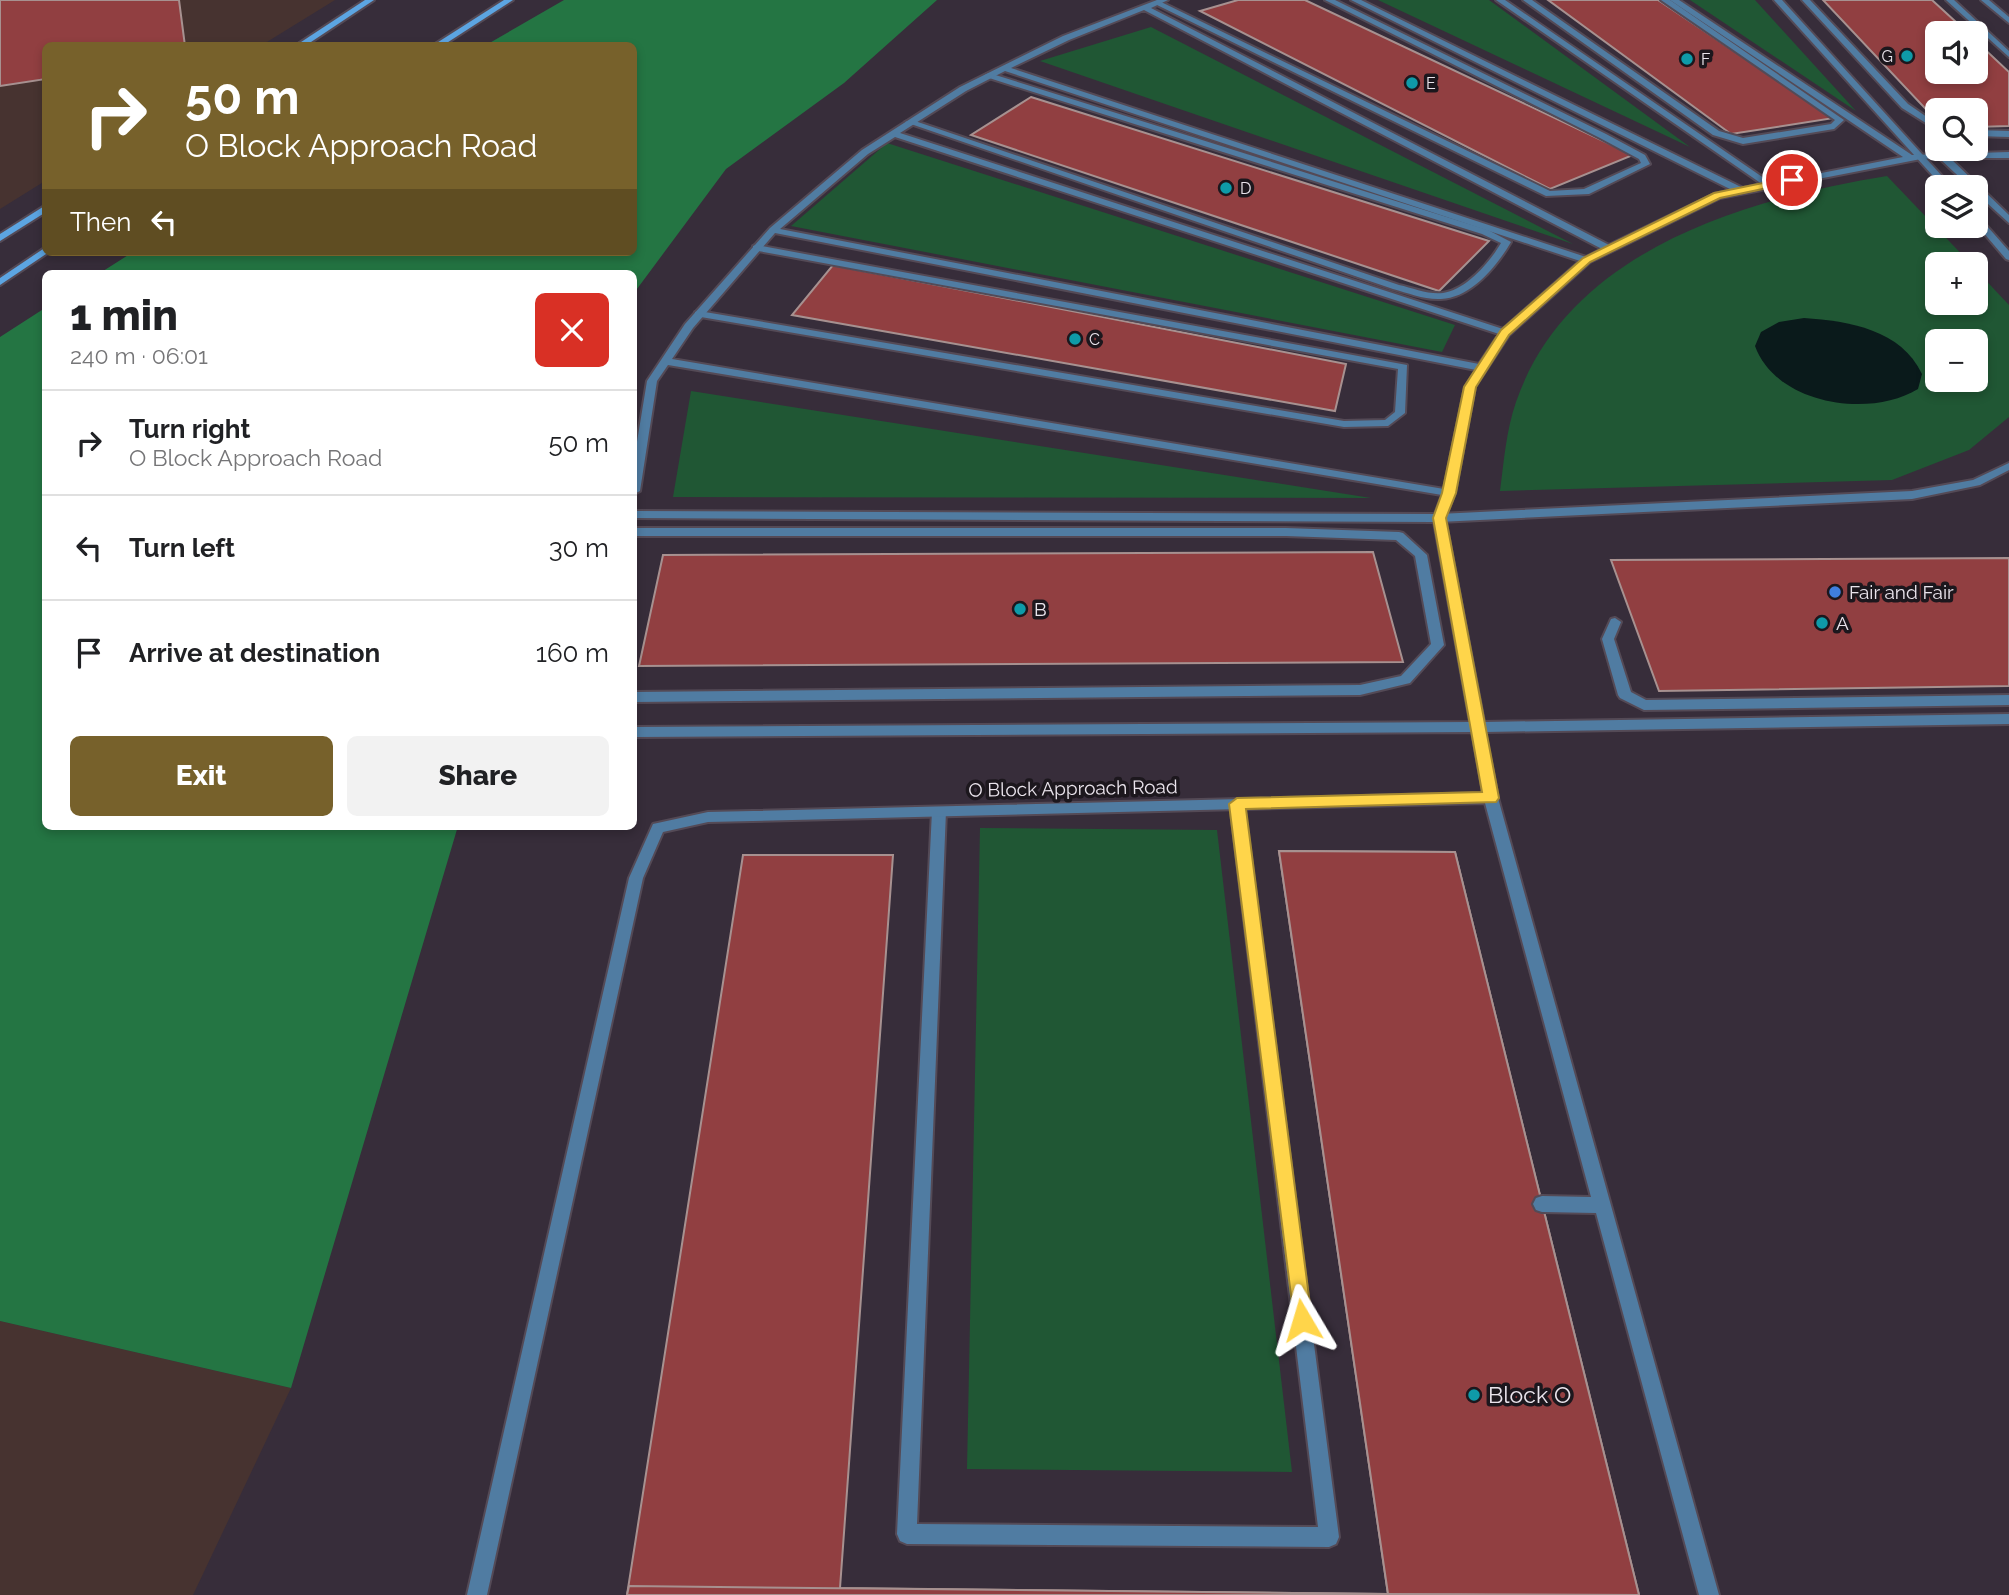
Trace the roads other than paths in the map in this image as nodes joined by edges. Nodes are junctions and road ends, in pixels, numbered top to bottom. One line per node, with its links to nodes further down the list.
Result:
1 (370, 0): 16 (main road)
2 (509, 0): 17 (main road)
3 (1329, 0): 13 (street)
4 (1355, 0): 34 (street)
5 (1500, 0): 33 (street)
6 (1527, 0): 7 (street)
7 (1665, 0)
8 (1674, 0): 28 (street)
9 (1778, 0): 28 (street)
10 (1806, 0): 21 (street)
11 (1950, 0): 18 (street)
12 (1985, 0): 15 (street)
13 (1161, 1): 14 (street)
14 (1144, 7): 19 (street); 42 (street)
15 (2009, 21)
16 (305, 42)
17 (442, 42)
18 (2009, 55)
19 (1003, 68): 20 (street); 45 (street)
20 (989, 75): 22 (street); 22 (street)
21 (1925, 120)
22 (909, 122): 23 (street)
23 (892, 133): 38 (street); 48 (street)
24 (1988, 134): 25 (street)
25 (2009, 134)
26 (1988, 155): 27 (street)
27 (2009, 155)
28 (1915, 157): 29 (street); 31 (street); 33 (street)
29 (1925, 157)
30 (1947, 161): 32 (street)
31 (1935, 175)
32 (1962, 175)
33 (1769, 185): 34 (street)
34 (1741, 191): 42 (street)
35 (1988, 200): 37 (street)
36 (42, 211): 40 (main road)
37 (2009, 220)
38 (773, 230): 41 (street); 50 (street)
39 (1988, 233): 44 (street)
40 (0, 238)
41 (756, 248): 47 (street); 47 (street)
42 (1609, 249): 45 (street)
43 (42, 253): 46 (main road)
44 (2009, 257)
45 (1587, 260): 48 (street)
46 (0, 282)
47 (699, 314): 49 (street)
48 (1505, 333): 50 (street)
49 (665, 362): 52 (street); 53 (street)
50 (1482, 369): 53 (street)
51 (2009, 466): 55 (street)
52 (637, 473)
53 (1449, 493): 55 (street)
54 (637, 515): 55 (street)
55 (1439, 518): 61 (street)
56 (637, 532): 58 (street)
57 (1615, 622): 59 (street)
58 (637, 697)
59 (2009, 700)
60 (2009, 719): 61 (street)
61 (1478, 727): 62 (street); 63 (street)
62 (637, 732)
63 (1491, 798): 64 (street, O Block Approach Road); 67 (street)
64 (1237, 804): 65 (street, O Block Approach Road); 65 (street)
65 (939, 811): 68 (street, O Block Approach Road)
66 (1542, 1204): 67 (street)
67 (1602, 1205): 69 (street)
68 (477, 1595)
69 (1709, 1595)

